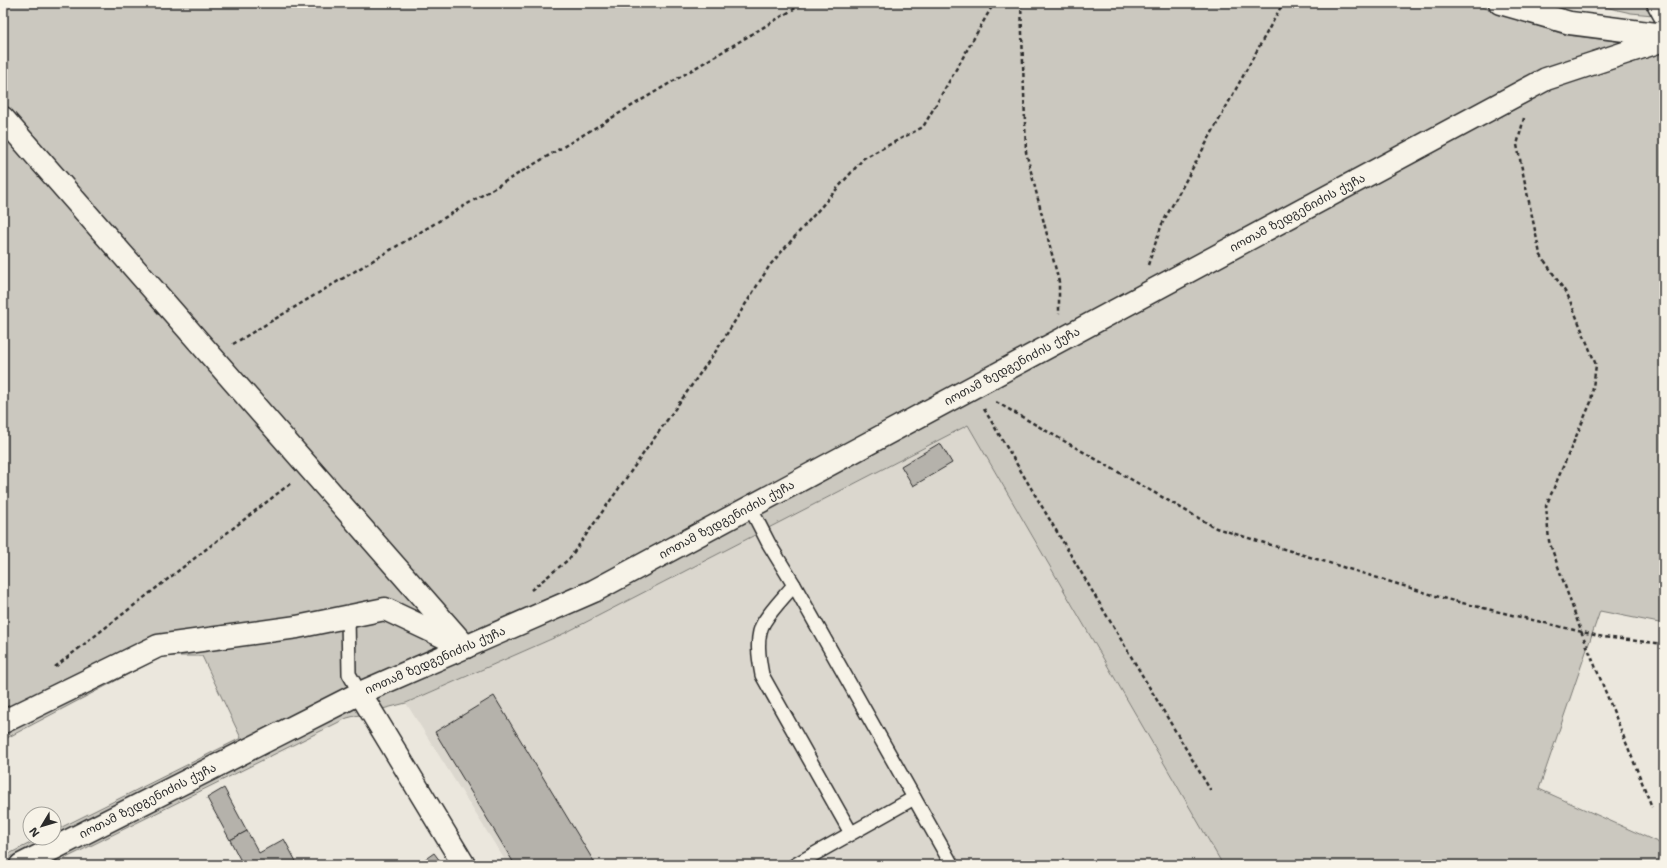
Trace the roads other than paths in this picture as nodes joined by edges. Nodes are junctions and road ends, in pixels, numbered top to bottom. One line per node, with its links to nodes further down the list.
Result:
1 (1500, 3): 4 (street)
2 (1658, 3): 3 (street)
3 (1664, 14)
4 (1664, 35)
5 (1664, 40): 7 (street, იოთამ ზედგენიძის ქუჩა)
6 (3, 118): 10 (street)
7 (750, 507): 8 (lane); 10 (street, იოთამ ზედგენიძის ქუჩა)
8 (794, 585): 13 (lane); 14 (lane)
9 (348, 616): 10 (street); 11 (lane); 12 (street)
10 (466, 646): 11 (street, იოთამ ზედგენიძის ქუჩა)
11 (360, 693): 15 (street, იოთამ ზედგენიძის ქუჩა); 16 (street, იოთამ ზედგენიძის ქუჩა)
12 (3, 722)
13 (914, 798): 14 (lane); 18 (lane)
14 (851, 833): 17 (lane)
15 (20, 865)
16 (464, 865)
17 (795, 865)
18 (952, 865)

